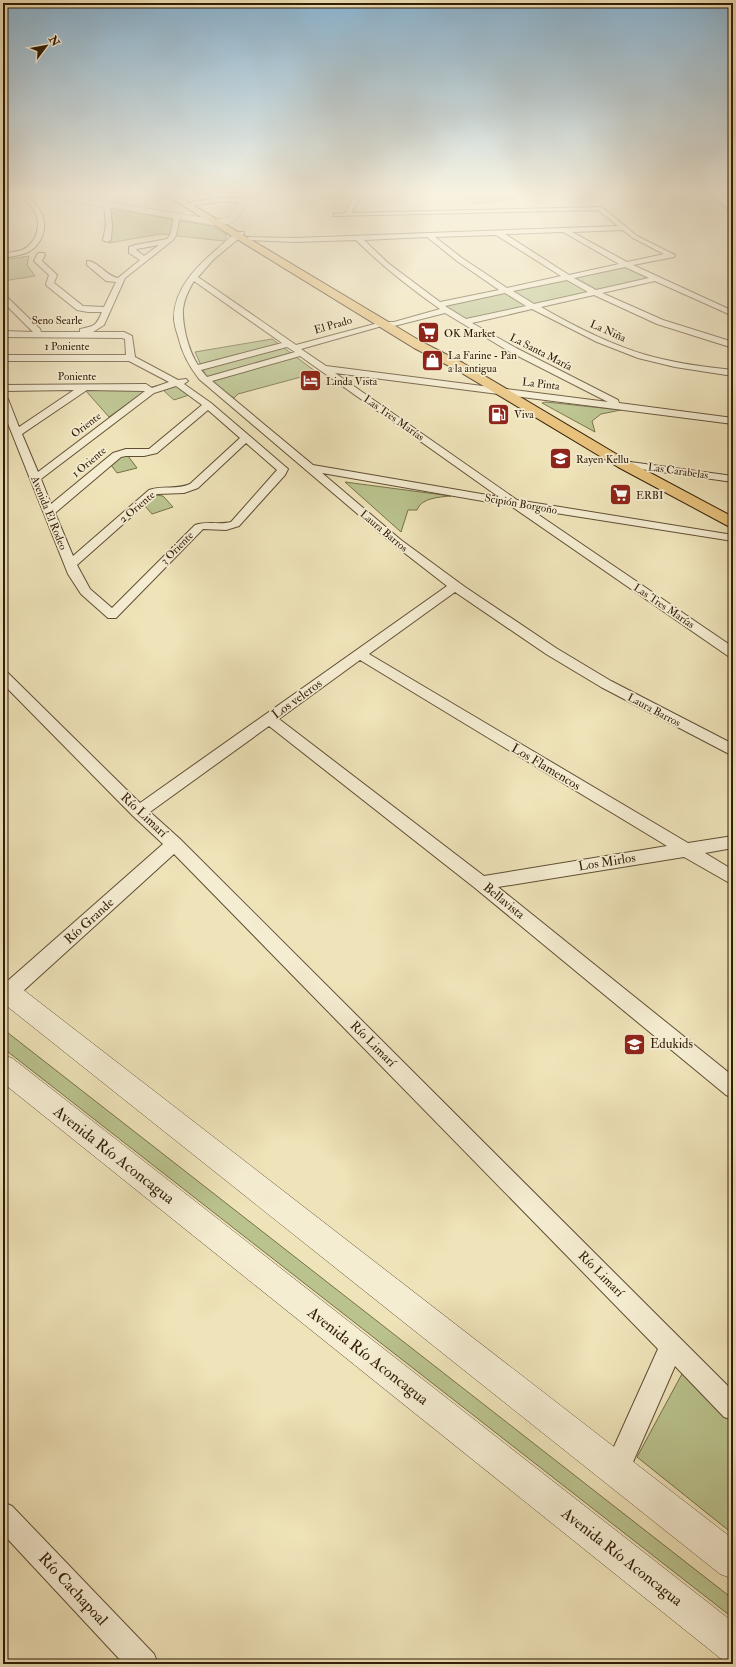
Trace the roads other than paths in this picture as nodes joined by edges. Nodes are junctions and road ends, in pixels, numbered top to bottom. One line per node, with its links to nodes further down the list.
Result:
1 (48, 271): 21 (street)
2 (99, 271): 15 (street)
3 (130, 271): 15 (street, Seno Searle)
4 (201, 271): 12 (street, Laura Barros)
5 (301, 271): 26 (main road)
6 (304, 271): 26 (main road)
7 (393, 271): 19 (street, La Santa María)
8 (474, 271): 16 (street, La Niña)
9 (559, 271): 13 (street)
10 (598, 271): 13 (street)
11 (638, 271): 14 (street)
12 (194, 277): 30 (street, Las Tres Marías); 35 (street, Laura Barros)
13 (569, 277): 16 (street); 17 (street)
14 (655, 279): 17 (street); 23 (street)
15 (120, 282): 21 (street, Seno Searle)
16 (504, 291): 19 (street); 20 (street, La Niña)
17 (596, 292): 20 (street); 29 (street)
18 (3, 298): 27 (street)
19 (439, 305): 22 (street, La Santa María)
20 (532, 306): 25 (street); 34 (street, La Niña)
21 (108, 309): 27 (street, Seno Searle)
22 (447, 310): 24 (street, La Santa María); 26 (street, El Prado)
23 (733, 314)
24 (455, 316): 25 (street, La Santa María); 26 (street, El Prado)
25 (464, 322): 43 (street, La Santa María)
26 (394, 327): 30 (street, El Prado); 40 (main road)
27 (37, 331): 28 (street, Seno Searle)
28 (3, 333): 32 (street)
29 (733, 345)
30 (295, 348): 33 (street, Las Tres Marías); 35 (street, El Prado); 35 (street, El Prado)
31 (3, 358): 32 (street, 1 Poniente)
32 (131, 358): 36 (street)
33 (323, 368): 40 (street, La Pinta); 51 (street, Las Tres Marías)
34 (733, 373)
35 (200, 375): 36 (street, El Prado); 48 (street, Laura Barros)
36 (175, 382): 39 (street, El Prado); 42 (street)
37 (3, 388): 38 (street, Poniente)
38 (84, 388): 39 (street, Poniente); 45 (street)
39 (149, 389): 49 (street, Oriente)
40 (503, 392): 43 (street, La Pinta); 47 (main road)
41 (3, 400): 45 (street, Avenida El Rodeo)
42 (208, 405): 46 (street); 52 (street, 1 Oriente)
43 (623, 406): 44 (street, La Pinta)
44 (733, 421)
45 (17, 433): 49 (street, Avenida El Rodeo)
46 (246, 438): 57 (street, 2 Oriente); 59 (street, 3 Oriente)
47 (623, 464): 50 (street, Las Carabelas); 54 (main road); 56 (main road)
48 (310, 468): 51 (street, Scipión Borgoño); 58 (street, Laura Barros)
49 (36, 478): 52 (street, Avenida El Rodeo)
50 (733, 479)
51 (513, 502): 53 (street, Scipión Borgoño); 55 (street, Las Tres Marías)
52 (49, 512): 57 (street, Avenida El Rodeo)
53 (580, 514): 55 (street); 56 (street, Scipión Borgoño)
54 (733, 523)
55 (555, 531): 60 (street, Las Tres Marías)
56 (733, 537)
57 (70, 565): 59 (street, Avenida El Rodeo)
58 (455, 586): 61 (street, Los veleros); 64 (street, Laura Barros)
59 (112, 615)
60 (733, 653)
61 (359, 654): 63 (street, Los veleros); 68 (street, Los Flamencos)
62 (3, 676): 65 (street, Río Limarí)
63 (270, 719): 65 (street, Los veleros); 70 (street, Bellavista)
64 (733, 751)
65 (140, 812): 67 (street, Río Limarí)
66 (733, 842): 68 (street, Los Mirlos)
67 (174, 844): 71 (street, Río Grande); 74 (street, Río Limarí)
68 (687, 849): 69 (street, Los Flamencos); 70 (street, Los Mirlos)
69 (733, 878)
70 (482, 883): 73 (street, Bellavista)
71 (5, 993): 76 (street)
72 (3, 1067): 79 (street, Avenida Río Aconcagua)
73 (733, 1088)
74 (672, 1346): 75 (street, Río Limarí); 76 (street)
75 (733, 1408)
76 (616, 1470): 78 (street)
77 (3, 1515): 80 (street, Río Cachapoal)
78 (733, 1561)
79 (733, 1645)
80 (144, 1664)

